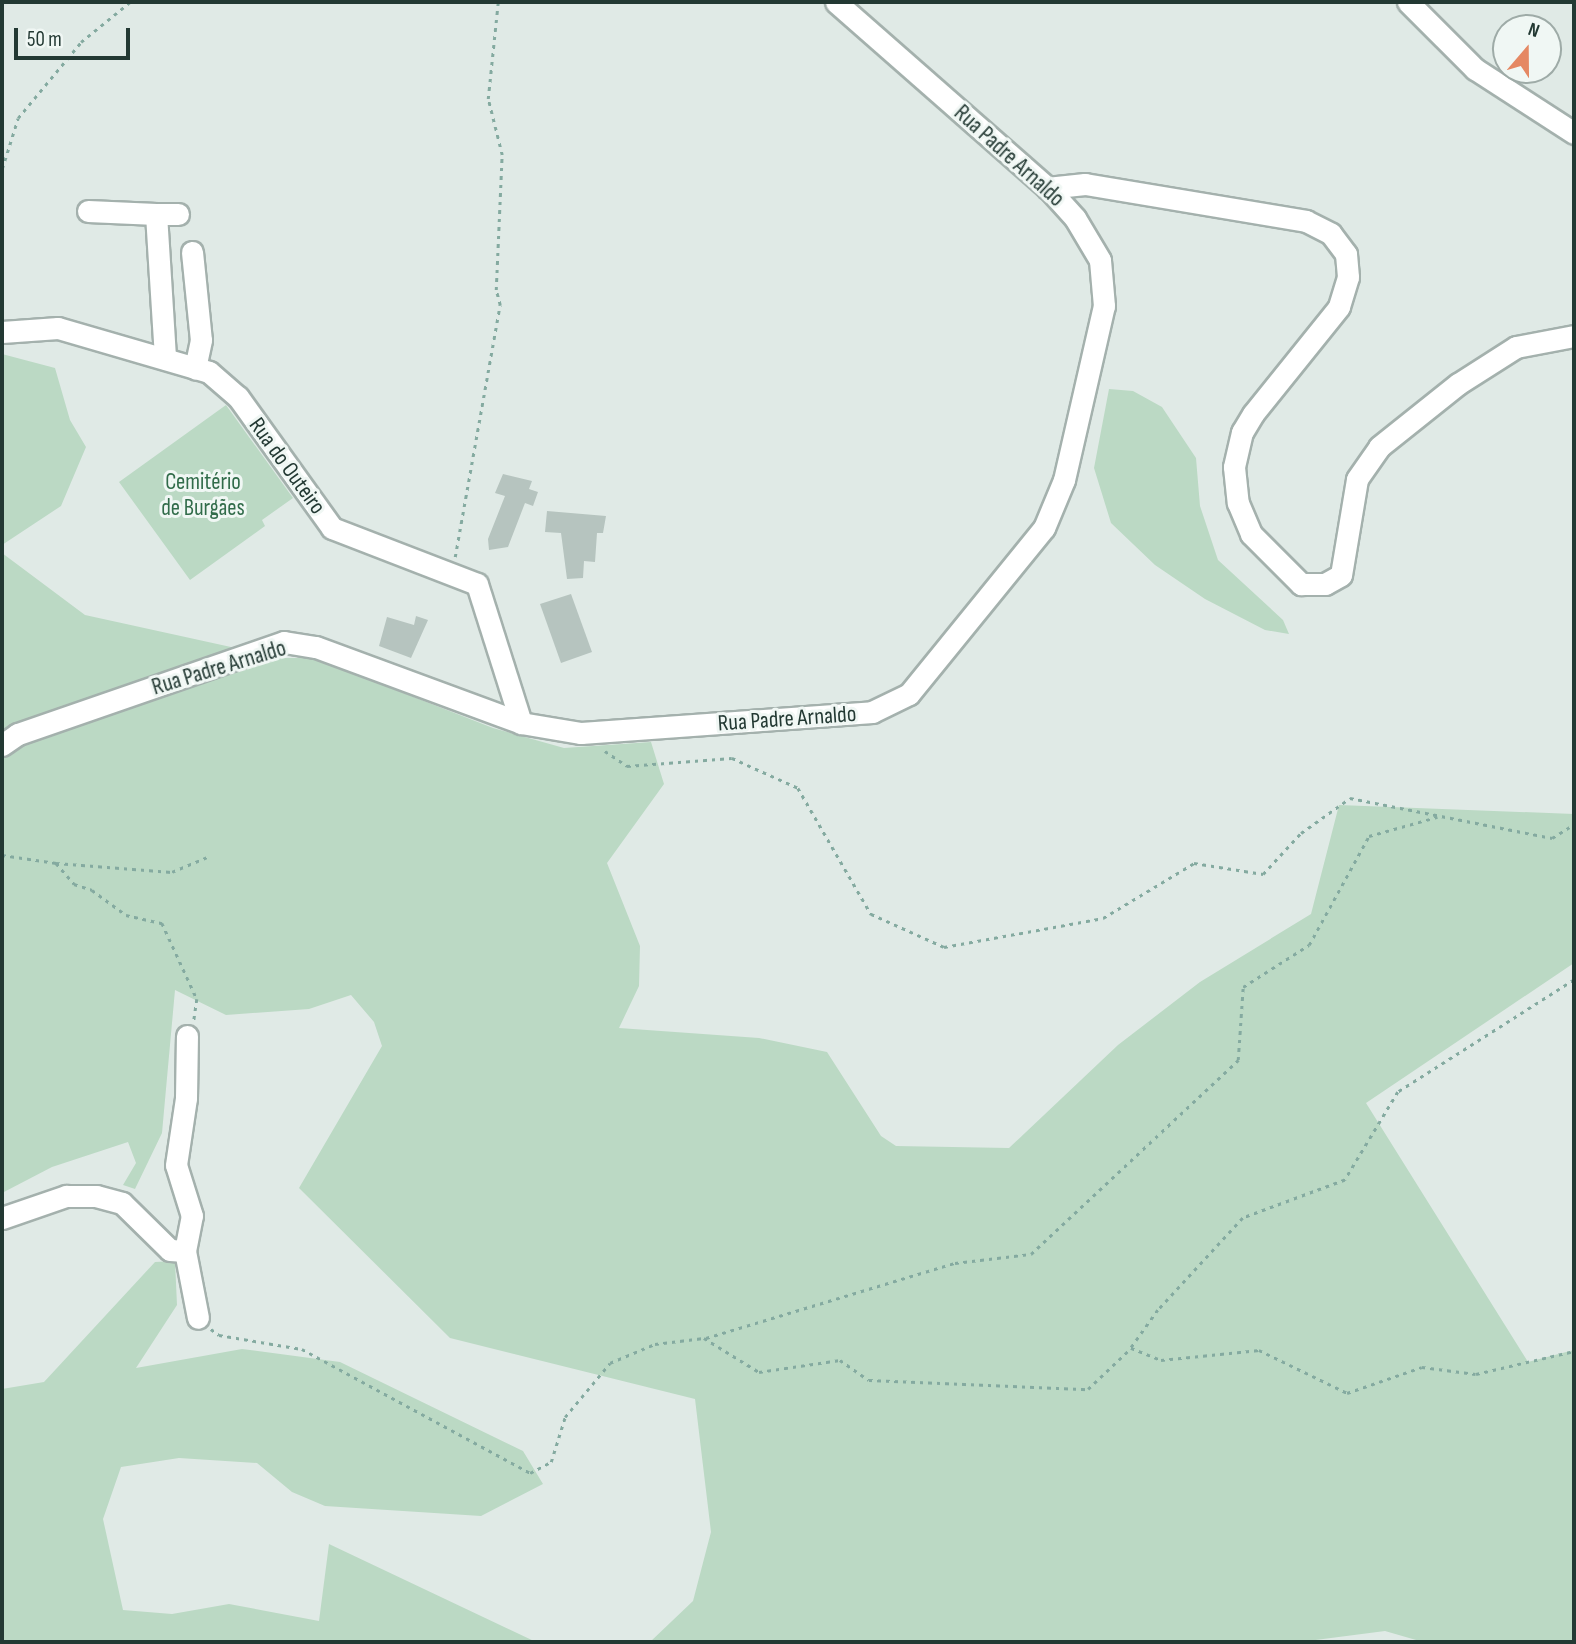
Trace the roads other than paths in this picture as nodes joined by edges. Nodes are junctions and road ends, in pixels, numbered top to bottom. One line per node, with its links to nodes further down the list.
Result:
1 (836, 2): 4 (street, Rua Padre Arnaldo)
2 (1408, 2): 3 (street)
3 (1574, 133)
4 (1047, 188): 10 (street); 13 (street, Rua Padre Arnaldo)
5 (88, 211): 6 (street)
6 (156, 214): 7 (street); 11 (street)
7 (178, 214)
8 (192, 252): 12 (street)
9 (2, 332): 11 (street, Rua do Outeiro)
10 (1574, 336)
11 (165, 359): 12 (street, Rua do Outeiro)
12 (195, 368): 13 (street, Rua do Outeiro)
13 (521, 723): 14 (street, Rua Padre Arnaldo)
14 (2, 746)
15 (187, 1037): 17 (street)
16 (2, 1219): 17 (street)
17 (185, 1251): 18 (street)
18 (198, 1318)

